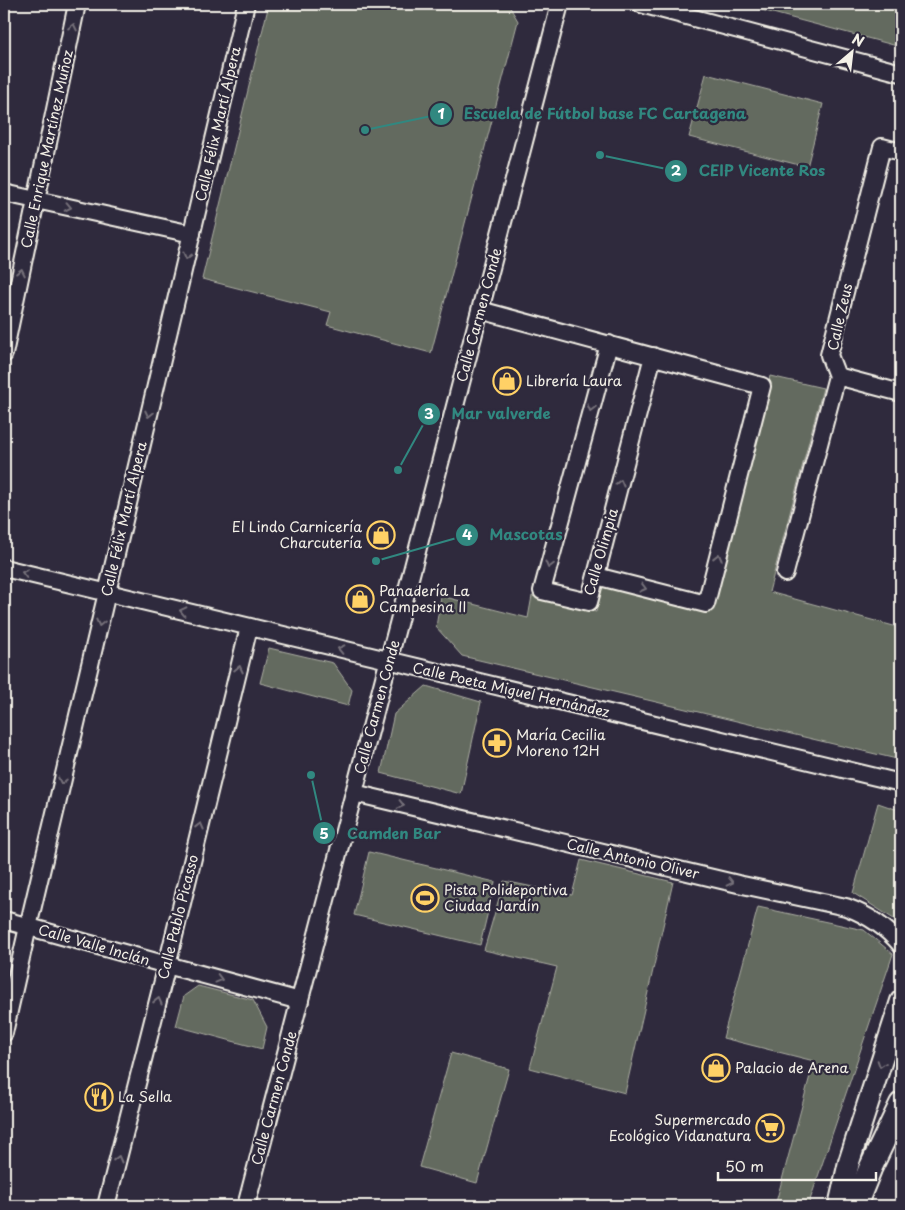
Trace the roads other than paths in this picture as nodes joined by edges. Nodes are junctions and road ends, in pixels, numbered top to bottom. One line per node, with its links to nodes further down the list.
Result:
1 (78, 4): 8 (street, Calle Enrique Martínez Muñoz, one-way to 1)
2 (246, 4): 9 (street, Calle Félix Martí Alpera)
3 (560, 4): 10 (street, Calle Carmen Conde)
4 (641, 4): 5 (street)
5 (901, 73)
6 (901, 152): 14 (street, Calle Zeus)
7 (4, 193): 8 (street)
8 (36, 200): 9 (street, one-way to 9); 12 (street, Calle Enrique Martínez Muñoz, one-way to 8)
9 (192, 234): 19 (street, Calle Félix Martí Alpera, one-way to 19)
10 (480, 310): 11 (street); 21 (street, Calle Carmen Conde)
11 (609, 344): 13 (street); 18 (street, Calle Olimpia, one-way to 18)
12 (4, 354)
13 (652, 356): 18 (street, Calle Olimpia, one-way to 13); 18 (street, one-way to 13)
14 (837, 376): 15 (street); 17 (street, Calle Zeus)
15 (901, 393)
16 (4, 568): 19 (street, Calle Poeta Miguel Hernández, one-way to 16)
17 (785, 573)
18 (596, 576)
19 (107, 593): 20 (street, Calle Poeta Miguel Hernández, one-way to 19); 25 (street, Calle Félix Martí Alpera, one-way to 25)
20 (249, 627): 21 (street, Calle Poeta Miguel Hernández, one-way to 20); 27 (street, Calle Pablo Picasso, one-way to 20)
21 (389, 660): 22 (street, Calle Poeta Miguel Hernández); 23 (street, Calle Carmen Conde)
22 (901, 783)
23 (354, 793): 26 (street, Calle Antonio Oliver, one-way to 26); 28 (street, Calle Carmen Conde)
24 (4, 920): 25 (street, Calle Valle Inclán)
25 (28, 927): 27 (street, Calle Valle Inclán); 30 (street, Calle Félix Martí Alpera)
26 (901, 945)
27 (166, 965): 28 (street, Calle Valle Inclán, one-way to 28); 32 (street, Calle Pablo Picasso, one-way to 27)
28 (300, 1001): 33 (street, Calle Carmen Conde)
29 (901, 1001): 34 (street, one-way to 34)
30 (4, 1033)
31 (901, 1104): 35 (main road)
32 (106, 1206)
33 (246, 1206)
34 (839, 1206)
35 (855, 1206)

